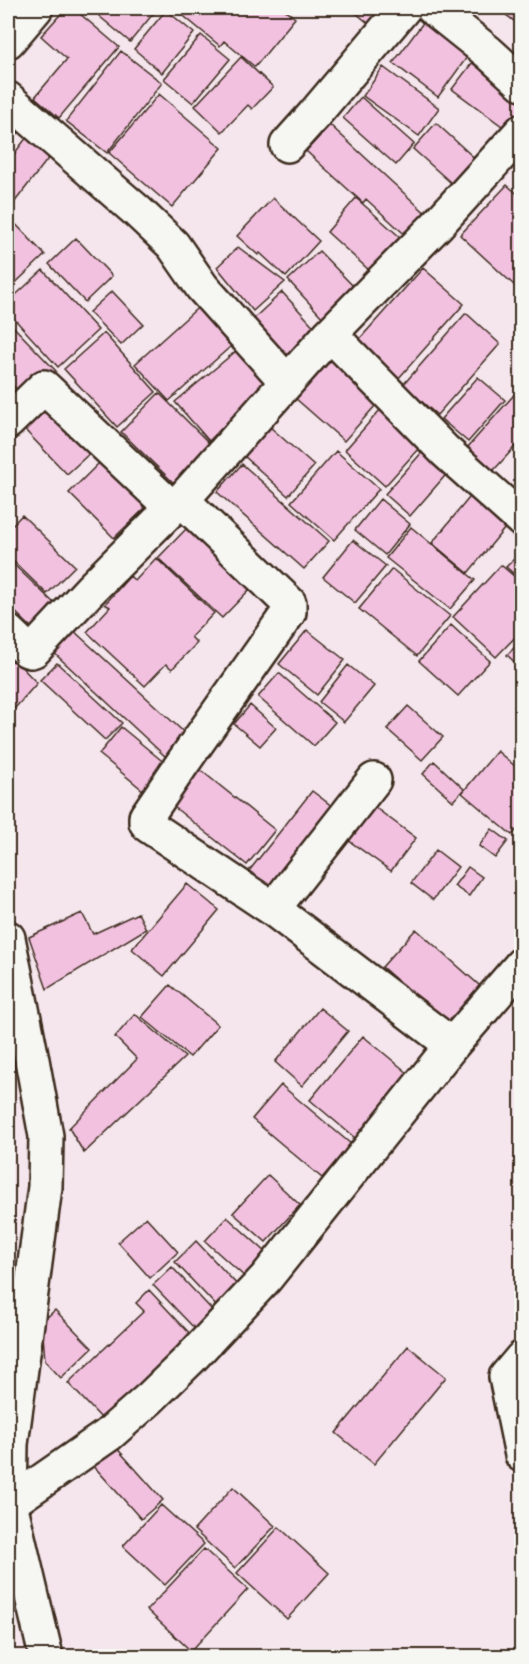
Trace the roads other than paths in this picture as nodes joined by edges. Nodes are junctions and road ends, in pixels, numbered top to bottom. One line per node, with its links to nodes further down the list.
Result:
1 (404, 8): 8 (street)
2 (434, 8): 5 (street)
3 (31, 9): 4 (street)
4 (8, 42)
5 (522, 82)
6 (8, 99): 10 (street)
7 (522, 131): 9 (street)
8 (287, 145)
9 (330, 334): 10 (street); 13 (street)
10 (287, 382): 12 (street)
11 (8, 422): 12 (street)
12 (177, 504): 14 (street); 16 (street)
13 (522, 520)
14 (8, 632)
15 (374, 780): 16 (street)
16 (273, 909): 19 (street)
17 (8, 938): 22 (street)
18 (522, 964): 19 (street)
19 (453, 1045): 22 (street)
20 (522, 1358): 21 (street)
21 (522, 1455)
22 (10, 1503): 23 (street)
23 (46, 1656)

